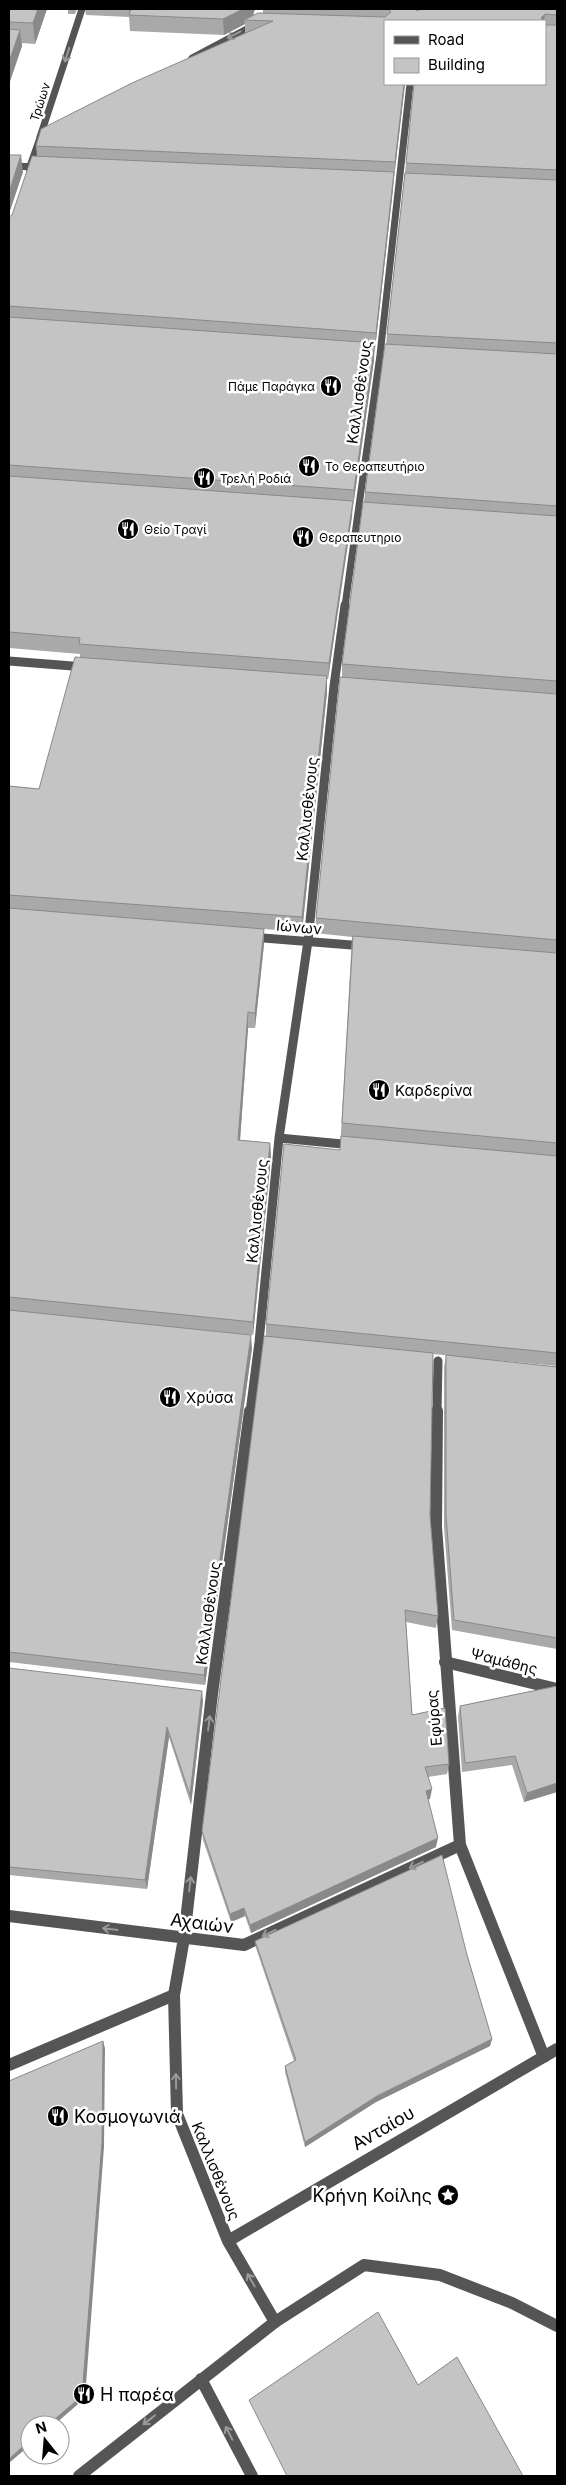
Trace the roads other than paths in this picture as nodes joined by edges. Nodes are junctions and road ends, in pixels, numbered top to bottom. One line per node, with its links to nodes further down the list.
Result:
1 (82, 9): 6 (street, Τρώων, one-way to 6)
2 (267, 23): 3 (street, one-way to 3)
3 (188, 60)
4 (410, 85): 14 (street, Καλλισθένους)
5 (49, 133): 6 (street)
6 (40, 137): 8 (street, Τρώων)
7 (9, 166): 8 (street)
8 (30, 167): 9 (street); 10 (street, Τρώων)
9 (49, 168)
10 (27, 176)
11 (9, 661): 12 (street)
12 (97, 668)
13 (241, 936): 14 (street, Ιώνων)
14 (308, 941): 15 (street, Ιώνων); 16 (street, Καλλισθένους)
15 (378, 947)
16 (279, 1138): 17 (street); 23 (street, Καλλισθένους, one-way to 16)
17 (368, 1146)
18 (438, 1361): 19 (street, Εφύρας)
19 (445, 1662): 20 (street, Ψαμάθης); 21 (street, Εφύρας)
20 (557, 1689)
21 (460, 1845): 23 (street, Αχαιών, one-way to 23); 26 (street, Εφύρας)
22 (9, 1916): 23 (street, Αχαιών, one-way to 22)
23 (184, 1938): 24 (street, Καλλισθένους)
24 (174, 1995): 27 (street); 28 (street, Καλλισθένους, one-way to 24)
25 (557, 2049): 26 (street, Ανταίου)
26 (544, 2057): 28 (street, Ανταίου)
27 (9, 2065)
28 (228, 2241): 29 (street, Καλλισθένους, one-way to 28)
29 (275, 2322): 30 (street); 31 (street)
30 (557, 2326)
31 (201, 2379): 32 (street, one-way to 32); 33 (street, one-way to 31)
32 (79, 2476)
33 (252, 2476)

